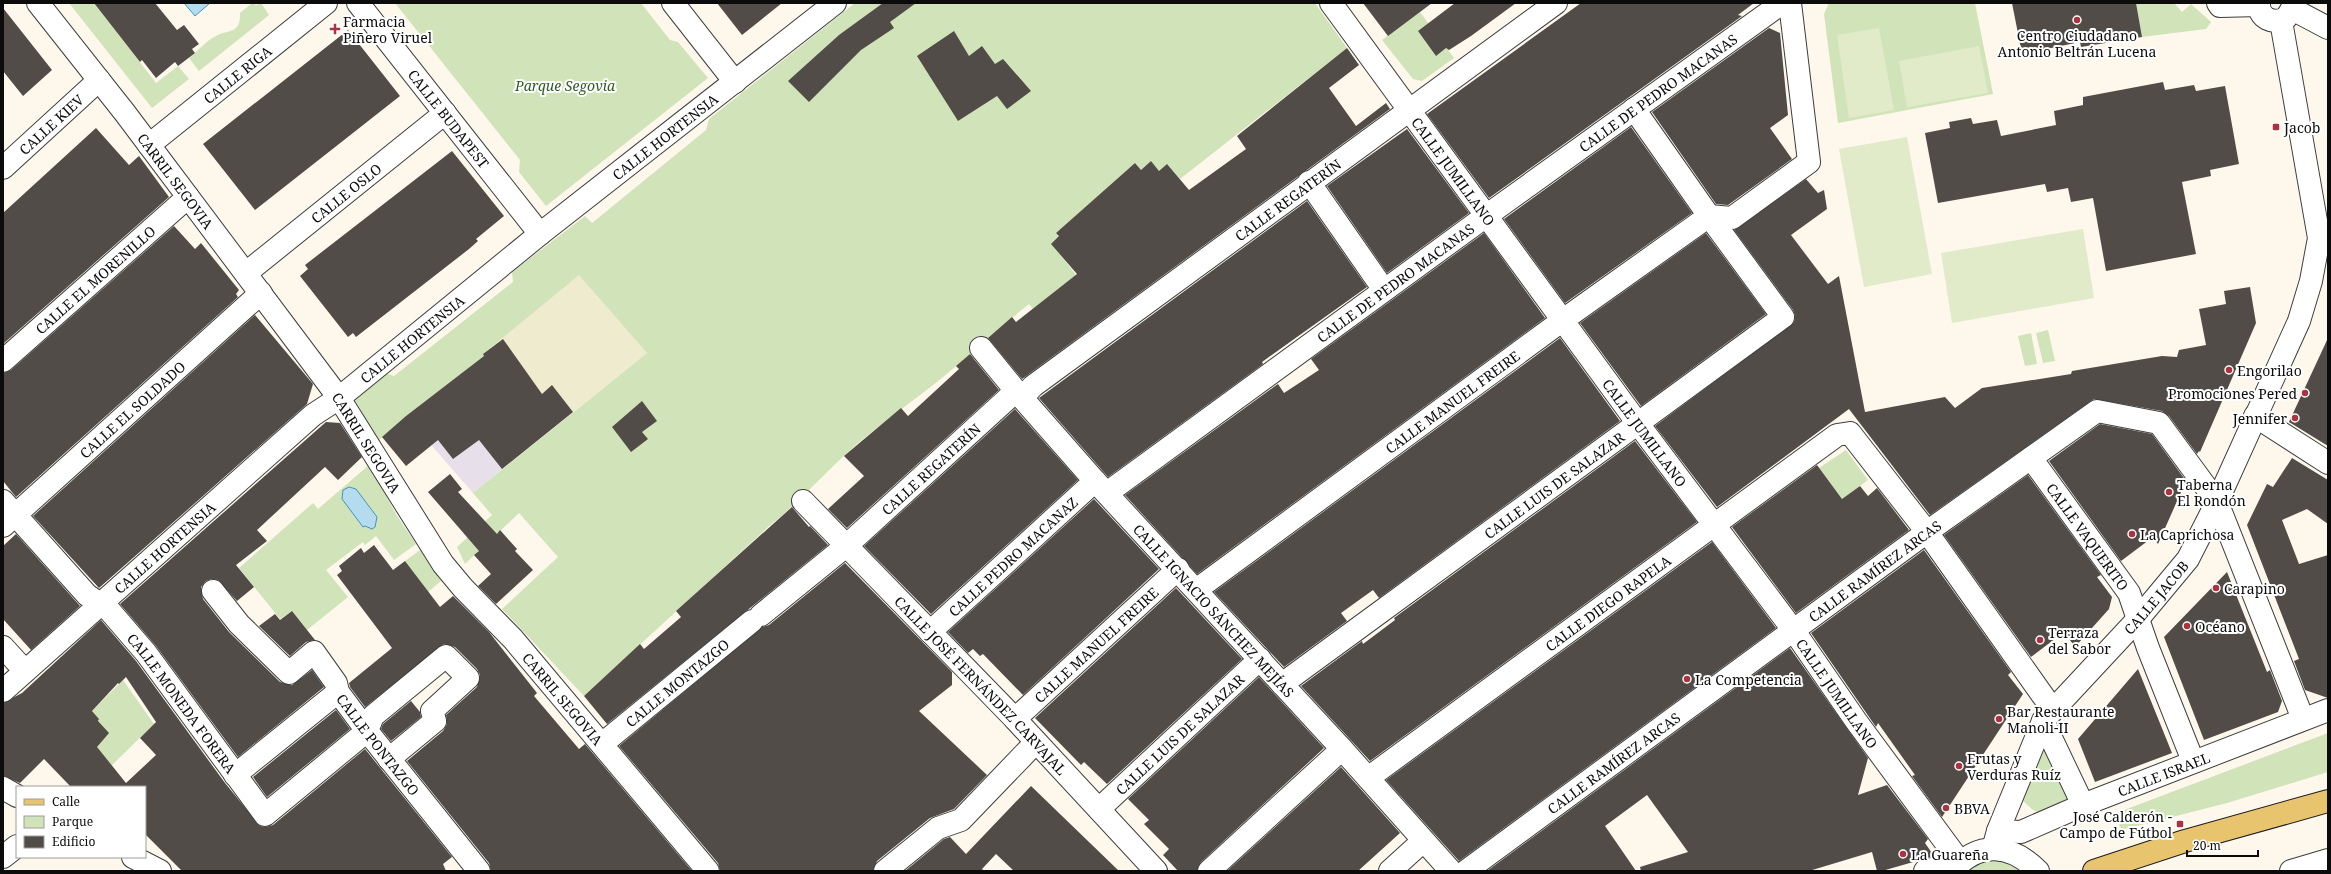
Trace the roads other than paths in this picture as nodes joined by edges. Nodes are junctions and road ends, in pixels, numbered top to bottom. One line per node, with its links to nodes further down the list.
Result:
1 (38, 3): 14 (street, CARRIL SEGOVIA)
2 (326, 3): 19 (street, CALLE RIGA)
3 (358, 3): 18 (street, CALLE BUDAPEST)
4 (674, 3): 15 (street)
5 (835, 3): 15 (street, CALLE HORTENSIA)
6 (1332, 3): 16 (street, CALLE JUMILLANO)
7 (1556, 3): 16 (street, CALLE REGATERÍN)
8 (1782, 3): 17 (street, CALLE DE PEDRO MACANAS)
9 (1790, 3): 24 (street)
10 (2218, 3): 11 (street)
11 (2259, 4): 12 (street)
12 (2288, 11): 13 (street); 34 (street, CALLE JACOB)
13 (2328, 28)
14 (99, 80): 19 (street, CARRIL SEGOVIA); 20 (street, CALLE KIEV)
15 (735, 82): 25 (street, CALLE HORTENSIA)
16 (1410, 109): 21 (street, CALLE REGATERÍN); 23 (street, CALLE JUMILLANO)
17 (1634, 109): 23 (street, CALLE DE PEDRO MACANAS); 24 (street)
18 (445, 113): 25 (street, CALLE BUDAPEST); 26 (street, CALLE OSLO)
19 (148, 145): 22 (street, CARRIL SEGOVIA)
20 (3, 168)
21 (1309, 182): 27 (street); 32 (street, CALLE REGATERÍN)
22 (188, 198): 26 (street, CARRIL SEGOVIA); 31 (street, CALLE EL MORENILLO)
23 (1486, 216): 27 (street, CALLE DE PEDRO MACANAS); 29 (street, CALLE JUMILLANO)
24 (1710, 216): 29 (street, CALLE MANUEL FREIRE); 35 (street, CALLE LUIS DE SALAZAR)
25 (540, 234): 33 (street, CALLE HORTENSIA)
26 (246, 273): 28 (street, CARRIL SEGOVIA)
27 (1384, 290): 38 (street, CALLE DE PEDRO MACANAS)
28 (261, 293): 33 (street, CARRIL SEGOVIA); 41 (street, CALLE EL SOLDADO)
29 (1563, 320): 35 (street, CALLE JUMILLANO); 46 (street, CALLE MANUEL FREIRE)
30 (981, 348): 32 (street, CALLE IGNACIO SÁNCHEZ MEJÍAS)
31 (3, 361)
32 (1019, 395): 38 (street, CALLE IGNACIO SÁNCHEZ MEJÍAS); 44 (street, CALLE REGATERÍN)
33 (339, 398): 48 (street, CALLE HORTENSIA); 64 (street, CARRIL SEGOVIA)
34 (2255, 416): 37 (street); 40 (street, CALLE JACOB)
35 (1639, 425): 42 (street, CALLE JUMILLANO); 55 (street, CALLE LUIS DE SALAZAR)
36 (2031, 458): 40 (street, CALLE RAMÍREZ ARCAS); 43 (street, CALLE RAMÍREZ ARCAS); 49 (street, CALLE VAQUERITO)
37 (2328, 462)
38 (1101, 487): 45 (street, CALLE IGNACIO SÁNCHEZ MEJÍAS); 51 (street, CALLE PEDRO MACANAZ)
39 (803, 501): 44 (street, CALLE JOSÉ FERNÁNDEZ CARVAJAL)
40 (2218, 502): 49 (street, CALLE JACOB); 61 (street, CALLE RAMÍREZ ARCAS)
41 (7, 514): 48 (street, CALLE MONEDA FORERA)
42 (1714, 523): 43 (street, CALLE DIEGO RAPELA); 50 (street, CALLE JUMILLANO); 69 (street, CALLE DIEGO RAPELA)
43 (1927, 532): 50 (street, CALLE RAMÍREZ ARCAS); 59 (street)
44 (846, 546): 51 (street, CALLE JOSÉ FERNÁNDEZ CARVAJAL); 64 (street, CALLE MONTAZGO)
45 (1178, 569): 46 (street, CALLE IGNACIO SÁNCHEZ MEJÍAS); 60 (street, CALLE MANUEL FREIRE)
46 (1196, 590): 53 (street, CALLE IGNACIO SÁNCHEZ MEJÍAS)
47 (213, 591): 57 (street, CALLE PONTAZGO)
48 (100, 604): 54 (street, CALLE HORTENSIA); 68 (street, CALLE MONEDA FORERA)
49 (2138, 619): 59 (street, CALLE JACOB); 67 (street, CALLE VAQUERITO)
50 (1794, 631): 81 (street, CALLE JUMILLANO); 90 (street, CALLE RAMÍREZ ARCAS)
51 (930, 632): 60 (street, CALLE JOSÉ FERNÁNDEZ CARVAJAL)
52 (3, 647): 54 (street)
53 (1260, 660): 55 (street, CALLE IGNACIO SÁNCHEZ MEJÍAS); 74 (street, CALLE LUIS DE SALAZAR)
54 (25, 671): 56 (street, CALLE HORTENSIA)
55 (1282, 684): 65 (street, CALLE IGNACIO SÁNCHEZ MEJÍAS)
56 (3, 691)
57 (338, 692): 62 (street, CALLE PONTAZGO); 68 (street)
58 (2328, 710): 61 (street, CALLE ISRAEL)
59 (2048, 715): 73 (street); 75 (street, CALLE JACOB)
60 (1015, 719): 63 (street, CALLE JOSÉ FERNÁNDEZ CARVAJAL)
61 (2303, 719): 67 (street, CALLE ISRAEL)
62 (367, 730): 66 (street, CALLE PONTAZGO); 66 (street); 68 (street, CALLE MONEDA FORERA)
63 (1036, 742): 74 (street, CALLE JOSÉ FERNÁNDEZ CARVAJAL); 85 (street)
64 (602, 744): 84 (street, CARRIL SEGOVIA)
65 (1342, 749): 69 (street, CALLE IGNACIO SÁNCHEZ MEJÍAS); 87 (street)
66 (389, 759): 83 (street, CALLE PONTAZGO)
67 (2193, 761): 73 (street, CALLE ISRAEL)
68 (235, 775)
69 (1368, 778): 76 (street, CALLE IGNACIO SÁNCHEZ MEJÍAS)
70 (3, 788): 71 (street)
71 (16, 795)
72 (2328, 801): 93 (main road)
73 (2083, 804): 75 (street, CALLE ISRAEL)
74 (1099, 809): 86 (street, CALLE JOSÉ FERNÁNDEZ CARVAJAL)
75 (1995, 840): 81 (street); 92 (street)
76 (1423, 841): 88 (street); 89 (street, CALLE IGNACIO SÁNCHEZ MEJÍAS)
77 (16, 847): 78 (street)
78 (3, 858)
79 (135, 858): 82 (street)
80 (2328, 860): 94 (street)
81 (1956, 866): 91 (street)
82 (160, 871)
83 (478, 871)
84 (708, 871)
85 (885, 871)
86 (1156, 871)
87 (1209, 871)
88 (1390, 871)
89 (1451, 871)
90 (1466, 871)
91 (1925, 871)
92 (2038, 871)
93 (2094, 871)
94 (2291, 871)

